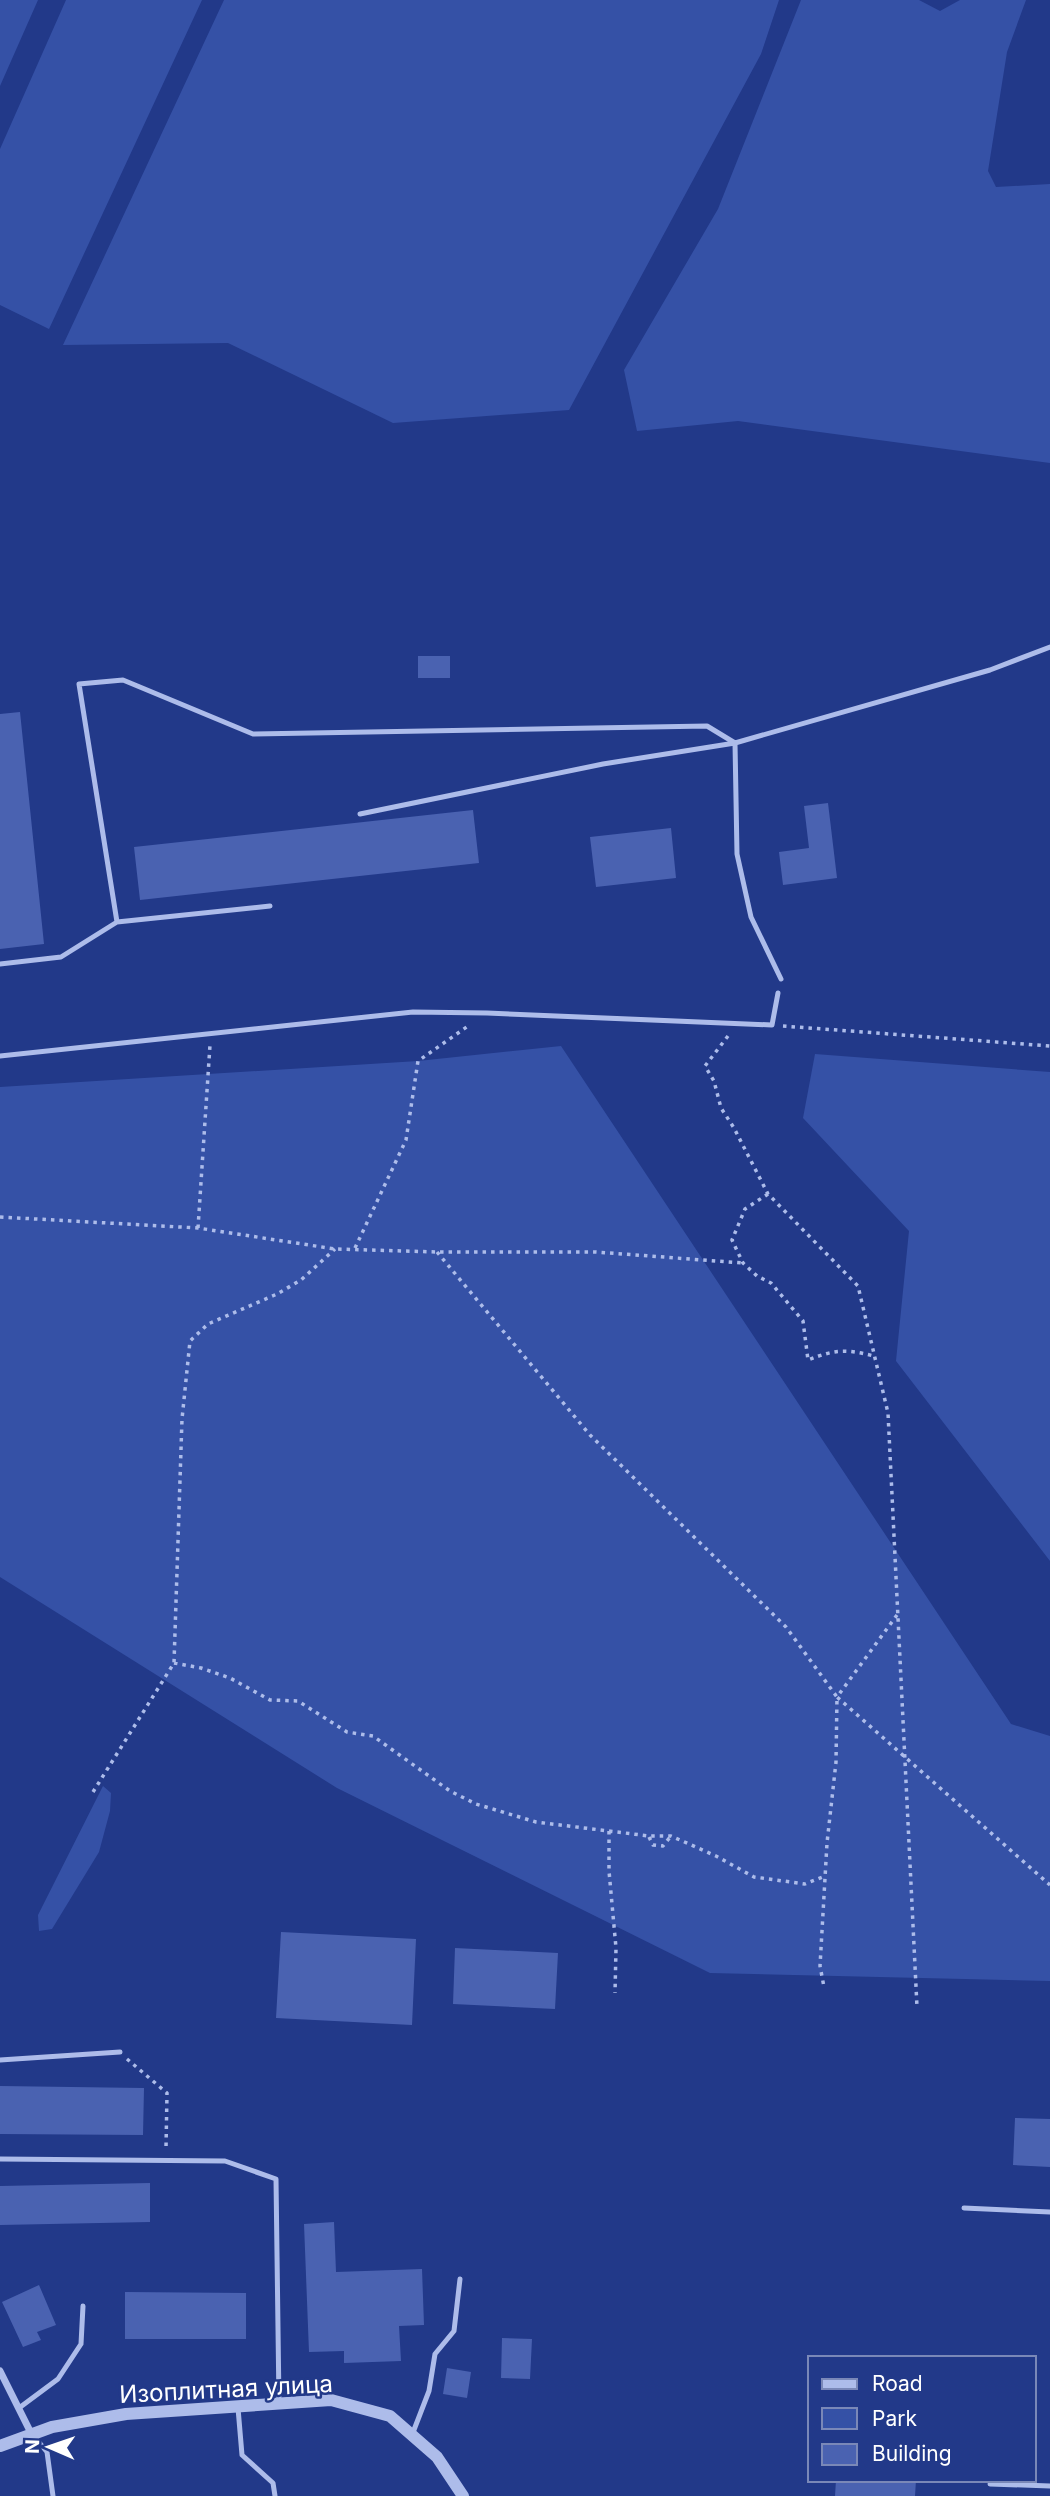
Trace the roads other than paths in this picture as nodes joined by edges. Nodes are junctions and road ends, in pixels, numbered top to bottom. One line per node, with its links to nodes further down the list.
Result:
1 (1050, 647): 2 (lane)
2 (735, 743): 3 (lane); 5 (lane); 7 (lane)
3 (360, 814)
4 (270, 906): 5 (lane)
5 (117, 922): 6 (lane)
6 (0, 964)
7 (781, 979)
8 (778, 993): 9 (lane)
9 (0, 1056)
10 (120, 2052): 11 (lane)
11 (0, 2060)
12 (0, 2159): 18 (lane)
13 (964, 2208): 14 (lane)
14 (1050, 2212)
15 (460, 2279): 22 (lane)
16 (83, 2306): 20 (lane)
17 (0, 2371): 20 (street)
18 (279, 2403): 19 (street, Изоплитная улица); 22 (street, Изоплитная улица)
19 (238, 2406): 21 (street, Изоплитная улица); 27 (lane)
20 (19, 2407): 21 (street)
21 (31, 2433): 23 (street, Изоплитная улица); 26 (lane)
22 (412, 2435): 28 (street, Изоплитная улица)
23 (0, 2445)
24 (990, 2484): 25 (lane)
25 (1050, 2486)
26 (53, 2496)
27 (275, 2496)
28 (463, 2496)

